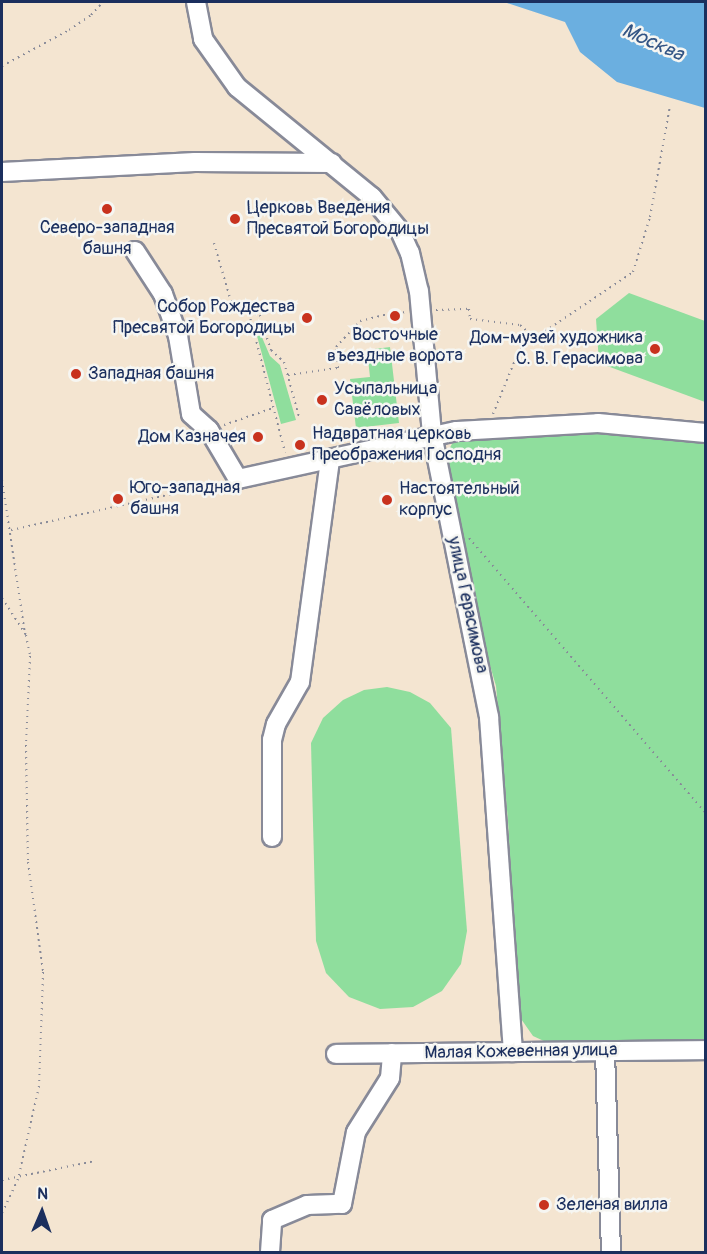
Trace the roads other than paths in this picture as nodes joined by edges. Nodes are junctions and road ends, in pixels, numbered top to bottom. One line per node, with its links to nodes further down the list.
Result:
1 (195, 2): 2 (street, улица Герасимова)
2 (332, 163): 3 (street); 6 (street, улица Герасимова)
3 (2, 172)
4 (135, 250): 7 (street)
5 (705, 433): 6 (street)
6 (432, 434): 7 (street); 11 (street, улица Герасимова)
7 (330, 459): 8 (street)
8 (272, 837)
9 (705, 1050): 10 (street, Малая Кожевенная улица)
10 (605, 1051): 11 (street, Малая Кожевенная улица); 15 (street)
11 (513, 1052): 12 (street, Малая Кожевенная улица)
12 (392, 1053): 13 (street, Малая Кожевенная улица); 14 (street)
13 (336, 1054)
14 (270, 1252)
15 (611, 1252)

